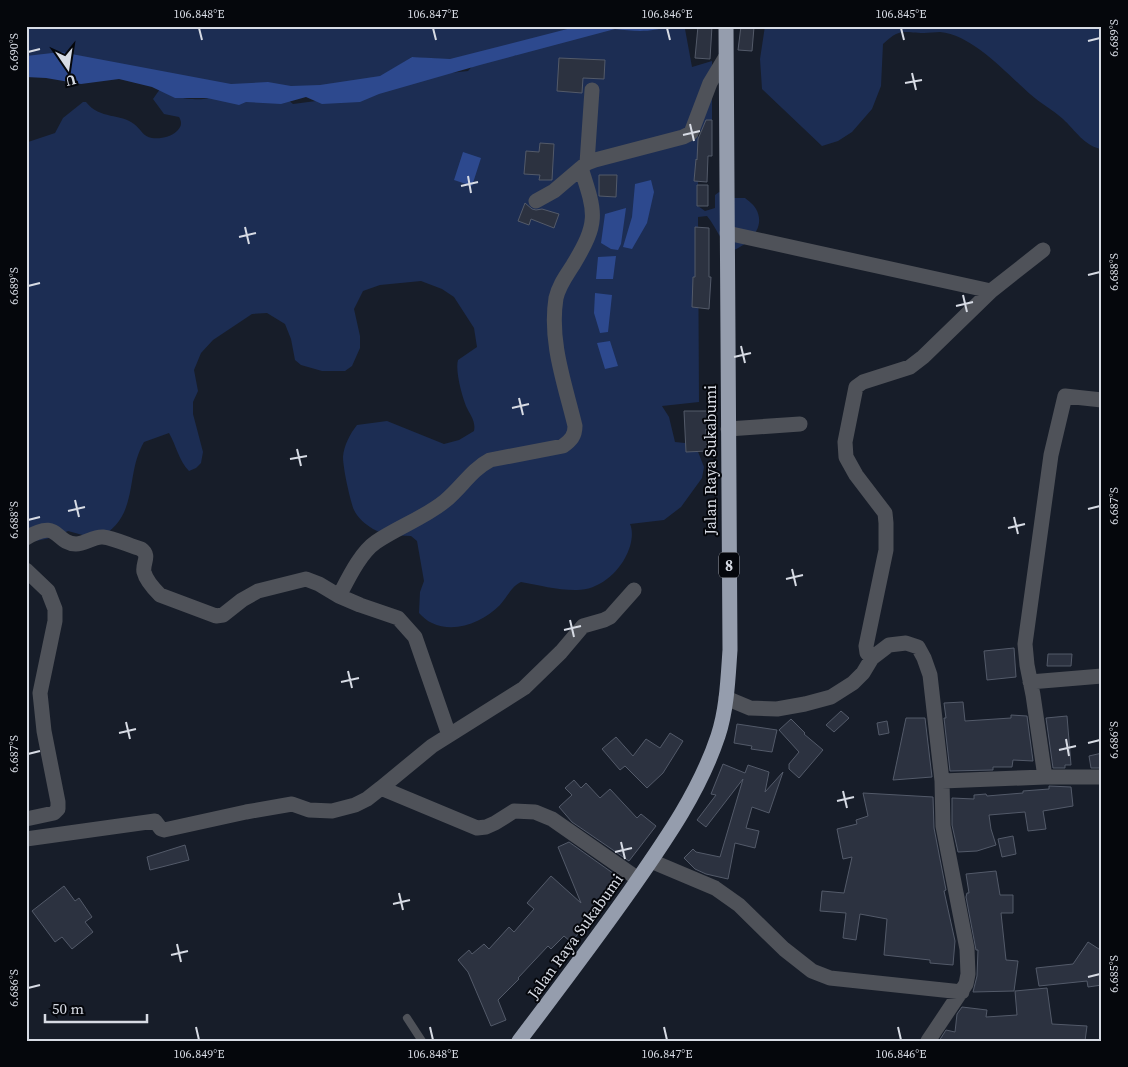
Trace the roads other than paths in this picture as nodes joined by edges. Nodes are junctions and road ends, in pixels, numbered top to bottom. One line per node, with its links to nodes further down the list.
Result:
1 (726, 27): 2 (highway, Jalan Raya Sukabumi / 8)
2 (725, 58): 4 (street); 6 (highway, Jalan Raya Sukabumi / 8)
3 (592, 90): 4 (street)
4 (584, 165): 5 (street); 15 (street)
5 (536, 201)
6 (727, 232): 8 (street); 11 (highway, Jalan Raya Sukabumi / 8)
7 (1043, 250): 8 (street)
8 (991, 291): 16 (street)
9 (1102, 400): 18 (street)
10 (800, 424): 11 (street)
11 (728, 429): 19 (highway, Jalan Raya Sukabumi / 8)
12 (26, 538): 15 (street)
13 (26, 570): 25 (street)
14 (634, 590): 20 (street)
15 (339, 596): 20 (street)
16 (872, 658): 19 (street); 23 (street)
17 (1102, 676): 18 (street)
18 (1030, 682): 21 (street)
19 (726, 698): 27 (highway, Jalan Raya Sukabumi / 8)
20 (449, 735): 24 (street)
21 (1045, 776): 22 (street); 23 (street)
22 (1102, 777)
23 (942, 781): 29 (street)
24 (381, 788): 26 (street); 28 (street)
25 (26, 819)
26 (26, 839)
27 (651, 861): 28 (highway, Jalan Raya Sukabumi / 8); 29 (street)
28 (638, 880): 32 (highway, Jalan Raya Sukabumi / 8)
29 (962, 992): 33 (street)
30 (407, 1018): 31 (lane)
31 (422, 1041)
32 (519, 1041)
33 (928, 1041)

